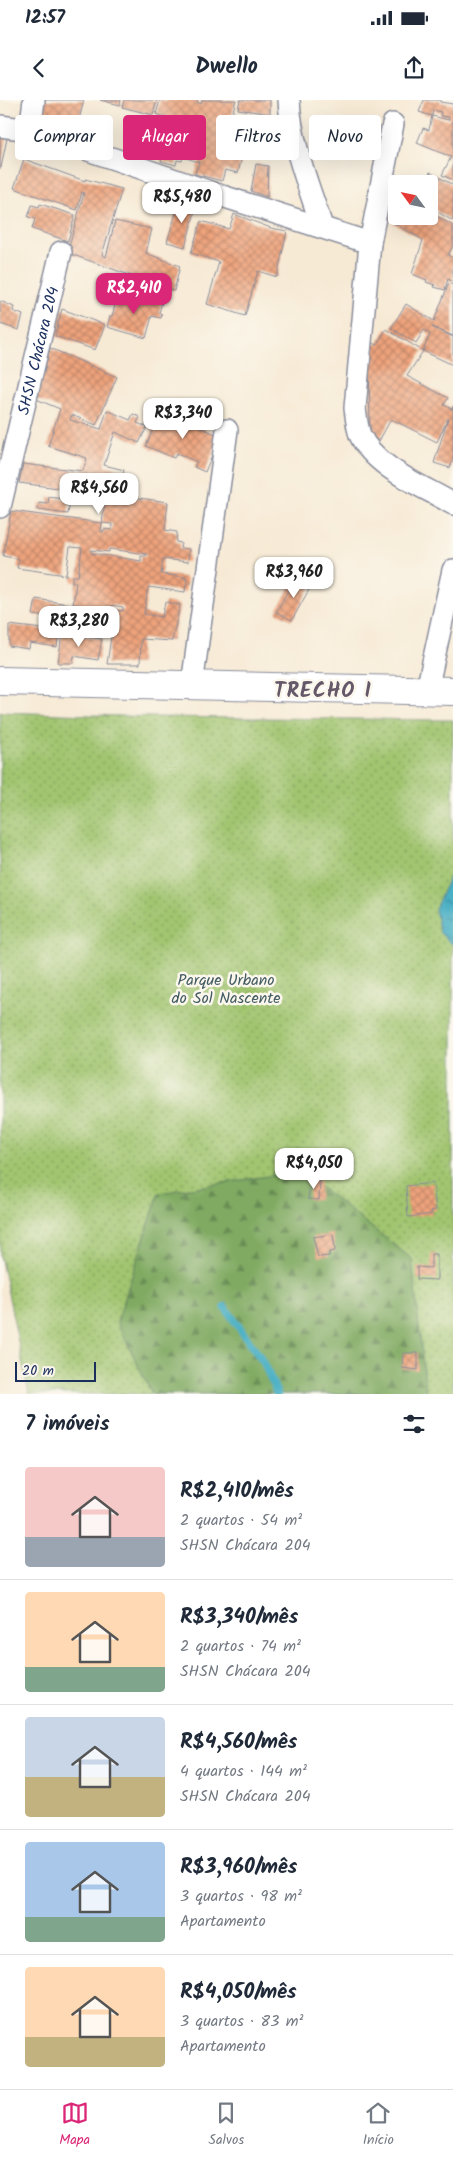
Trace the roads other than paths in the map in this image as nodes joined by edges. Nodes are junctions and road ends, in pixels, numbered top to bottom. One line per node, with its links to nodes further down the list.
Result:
1 (34, 100): 3 (street)
2 (289, 100): 8 (street)
3 (32, 115)
4 (394, 124): 9 (street)
5 (0, 126): 6 (street)
6 (15, 128)
7 (113, 159): 8 (street)
8 (322, 227): 9 (street)
9 (370, 242): 12 (street)
10 (60, 252): 13 (street, SHSN Chácara 204)
11 (227, 430): 16 (street)
12 (453, 504)
13 (0, 507)
14 (453, 570): 17 (street)
15 (0, 681): 16 (street)
16 (192, 685): 17 (street)
17 (440, 691)

